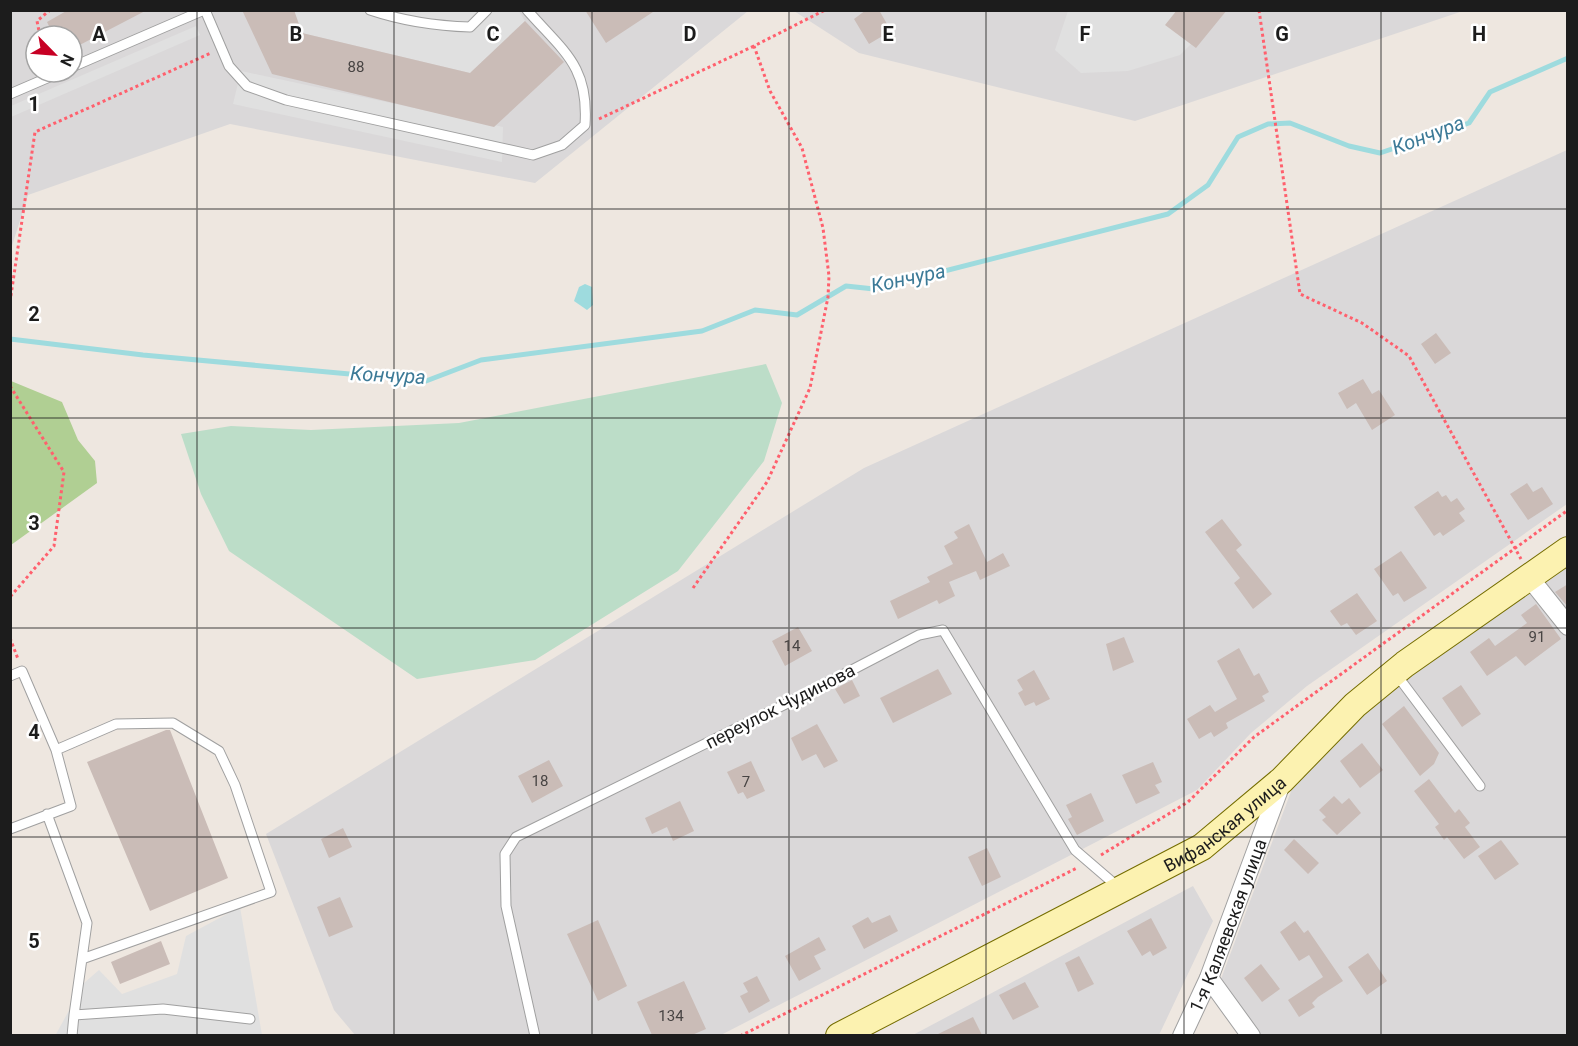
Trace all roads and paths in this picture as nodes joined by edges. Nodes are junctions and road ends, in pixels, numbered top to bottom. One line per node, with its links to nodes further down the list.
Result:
1 (50, 10): 8 (path)
2 (204, 10): 10 (lane); 11 (lane)
3 (370, 10): 4 (lane)
4 (488, 10)
5 (527, 10): 14 (lane)
6 (825, 10): 9 (path)
7 (1259, 12): 18 (path)
8 (38, 24)
9 (754, 46): 14 (path); 21 (path)
10 (221, 48): 14 (lane); 15 (path)
11 (84, 62)
12 (33, 84): 13 (lane)
13 (10, 94)
14 (585, 125)
15 (10, 302)
16 (10, 386): 22 (path)
17 (1568, 510): 18 (path)
18 (1515, 546): 20 (path); 33 (path)
19 (1568, 550): 20 (main road, Вифанская улица)
20 (1529, 577): 23 (street); 26 (main road, Вифанская улица)
21 (693, 588)
22 (10, 597)
23 (1568, 626)
24 (10, 638): 25 (path)
25 (22, 671): 27 (lane); 28 (lane)
26 (1394, 672): 29 (main road, Вифанская улица); 30 (lane)
27 (10, 676)
28 (56, 750): 31 (lane); 35 (lane)
29 (1282, 780): 34 (main road, Вифанская улица); 36 (street, 1-я Каляевская улица)
30 (1480, 786)
31 (46, 814): 32 (lane); 35 (lane)
32 (10, 829)
33 (1089, 862): 34 (lane, переулок Чудинова); 40 (lane, переулок Чудинова); 41 (path)
34 (1122, 890): 42 (main road, Вифанская улица)
35 (82, 958): 37 (lane)
36 (1209, 978): 43 (street, 1-я Каляевская улица); 44 (street)
37 (74, 1016): 38 (lane); 39 (lane)
38 (250, 1019)
39 (72, 1035)
40 (535, 1035)
41 (740, 1035)
42 (839, 1035)
43 (1182, 1035)
44 (1251, 1035)

